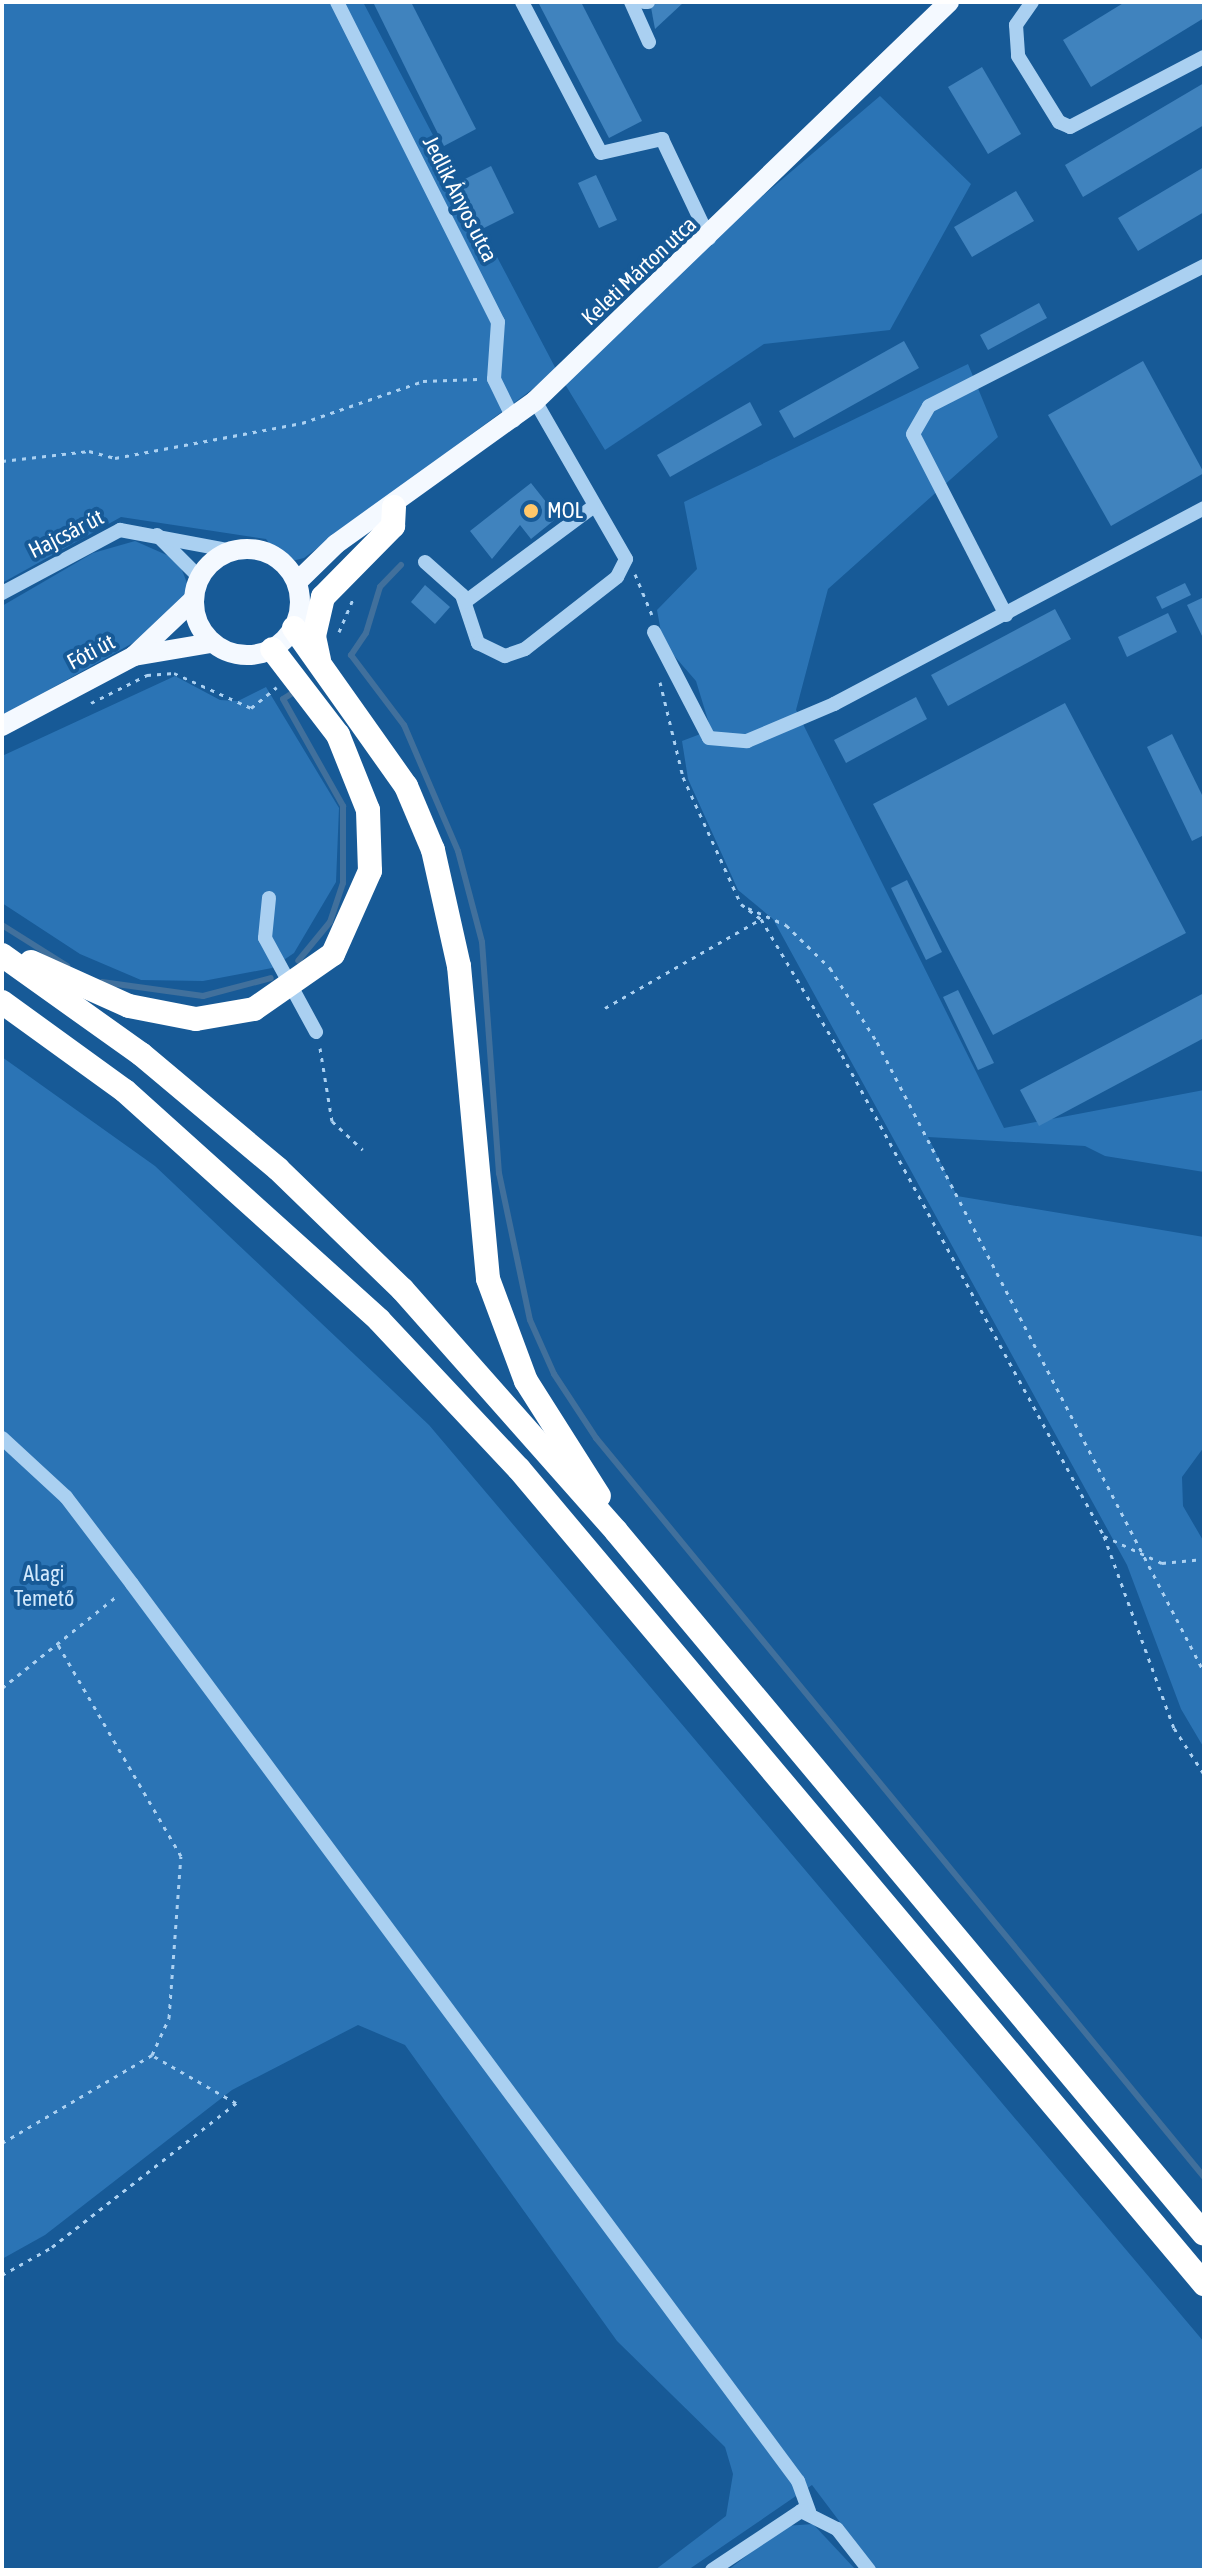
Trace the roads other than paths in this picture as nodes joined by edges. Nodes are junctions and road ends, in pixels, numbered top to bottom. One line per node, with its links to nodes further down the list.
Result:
1 (337, 2): 11 (street, Jedlik Ányos utca)
2 (522, 2): 8 (street)
3 (631, 2): 6 (street)
4 (949, 2): 8 (main road, Keleti Márton utca)
5 (1032, 2): 7 (street)
6 (649, 42)
7 (1204, 57)
8 (709, 238): 10 (main road, Keleti Márton utca)
9 (1204, 266): 25 (street)
10 (535, 401): 11 (main road, Keleti Márton utca); 13 (street)
11 (514, 420): 12 (main road, Keleti Márton utca)
12 (394, 507): 16 (main road, Keleti Márton utca); 31 (highway)
13 (593, 507): 24 (street); 24 (street)
14 (1204, 508): 25 (street)
15 (153, 532): 17 (street, Hajcsár út); 20 (street); 22 (street, Hajcsár út)
16 (336, 544): 19 (main road, Keleti Márton utca); 21 (main road, Keleti Márton utca)
17 (232, 551): 19 (main road); 20 (main road)
18 (425, 562): 24 (street)
19 (284, 563): 21 (main road)
20 (199, 577): 23 (main road)
21 (297, 582): 26 (main road)
22 (2, 593)
23 (193, 600): 28 (main road); 30 (main road)
24 (465, 602)
25 (1006, 615): 27 (street)
26 (294, 628): 29 (main road); 31 (highway)
27 (654, 632)
28 (211, 643): 29 (main road); 30 (main road, Fóti út)
29 (272, 649): 35 (highway)
30 (134, 656): 32 (main road, Fóti út)
31 (319, 663): 39 (highway)
32 (2, 726)
33 (269, 898): 35 (street)
34 (2, 953): 35 (highway); 39 (highway)
35 (295, 987): 37 (street)
36 (2, 1002): 41 (highway)
37 (316, 1032)
38 (2, 1438): 42 (street)
39 (616, 1531): 40 (highway)
40 (1204, 2234)
41 (1204, 2284)
42 (809, 2512): 43 (street); 44 (street)
43 (712, 2570)
44 (869, 2570)

